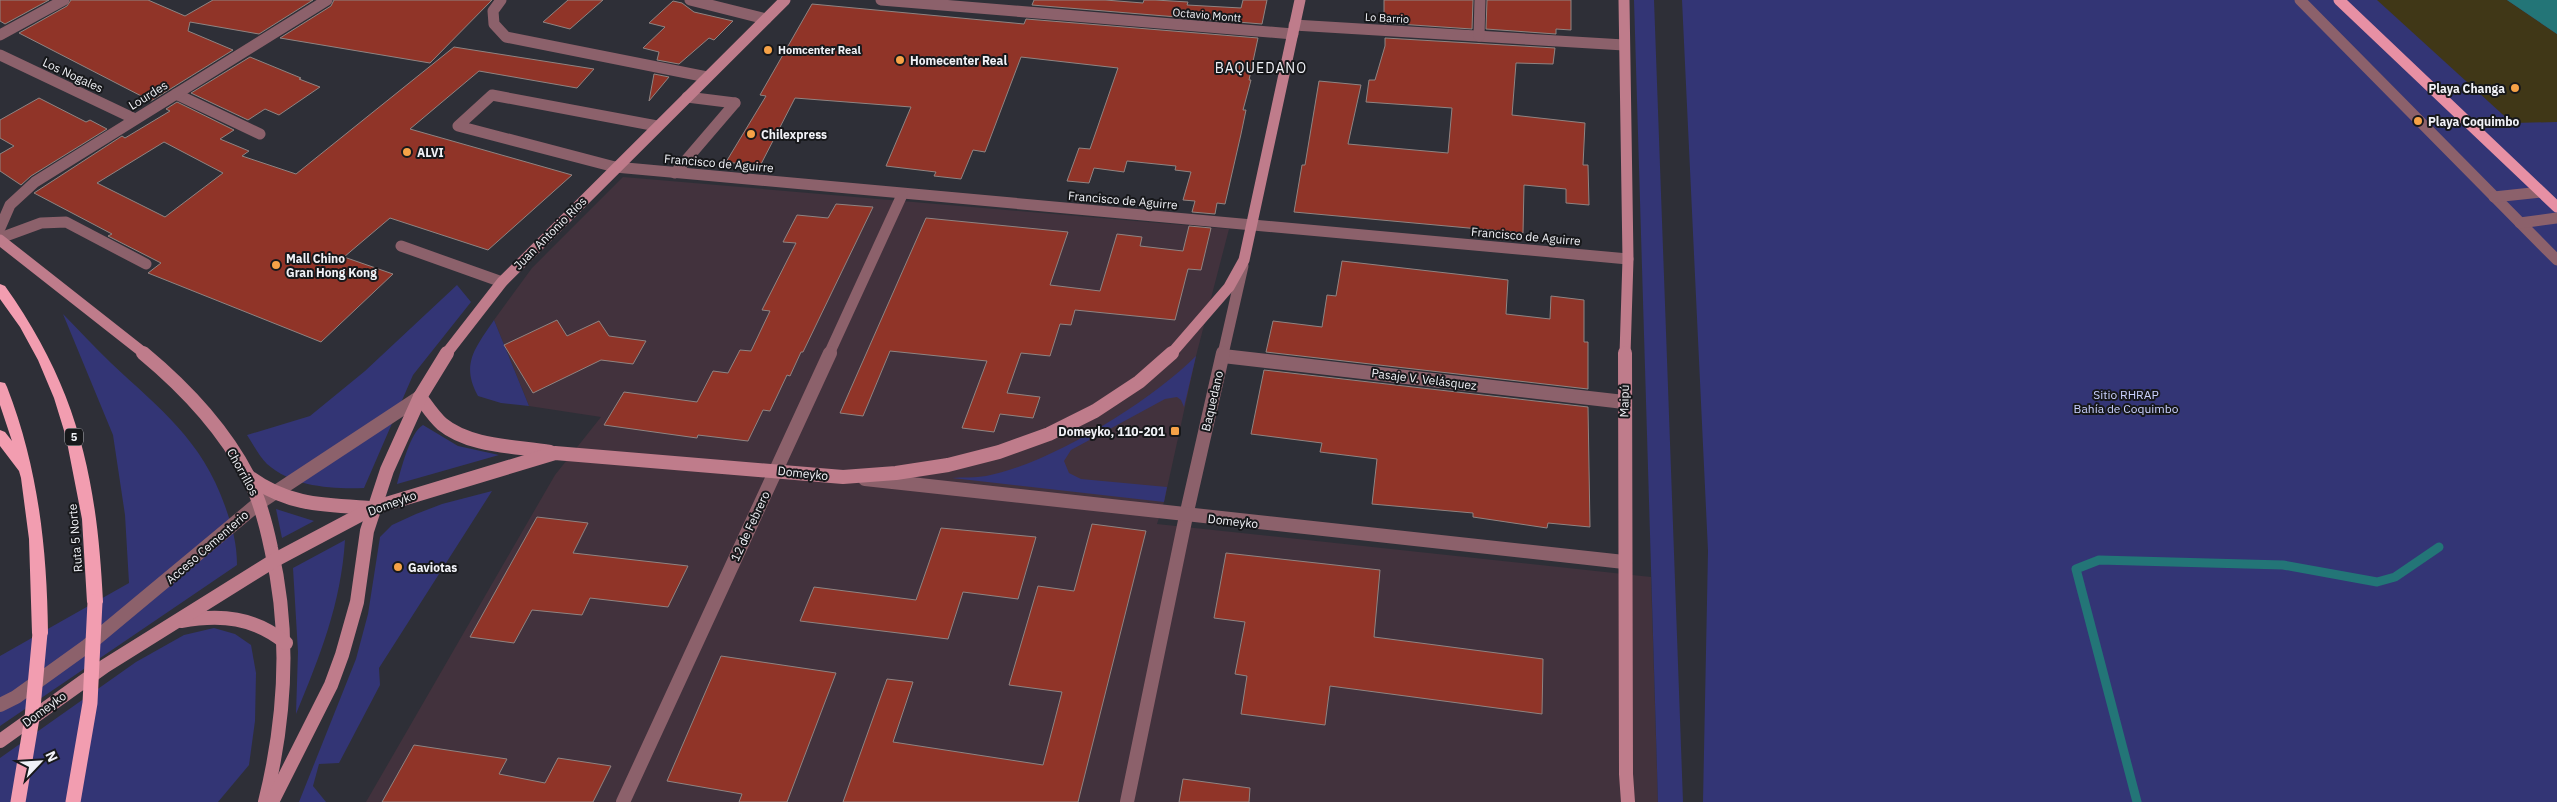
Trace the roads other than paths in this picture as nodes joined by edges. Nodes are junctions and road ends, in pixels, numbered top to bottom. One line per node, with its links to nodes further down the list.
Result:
1 (64, 0): 14 (street)
2 (327, 0): 19 (street, Lourdes)
3 (501, 0): 18 (street)
4 (690, 0): 12 (street)
5 (785, 0): 12 (main road, Juan Antonio Ríos)
6 (881, 0): 13 (street, Octavio Montt)
7 (1300, 0): 13 (main road, Baquedano)
8 (1480, 0): 15 (street)
9 (1624, 0): 16 (main road, Maipú)
10 (2300, 0): 28 (street)
11 (2339, 0): 26 (main road)
12 (766, 19): 18 (main road, Juan Antonio Ríos)
13 (1293, 30): 15 (street, Lo Barrio); 32 (main road, Baquedano)
14 (0, 35)
15 (1479, 36): 16 (street, Lo Barrio)
16 (1624, 45): 36 (main road, Maipú)
17 (0, 55): 21 (street, Los Nogales)
18 (706, 77): 20 (main road, Juan Antonio Ríos)
19 (176, 94): 21 (street, Lourdes); 23 (street)
20 (686, 97): 22 (main road, Juan Antonio Ríos); 25 (street)
21 (135, 119): 33 (street, Lourdes)
22 (657, 126): 24 (main road, Juan Antonio Ríos); 24 (street, Francisco de Aguirre)
23 (260, 134)
24 (615, 167): 25 (street, Francisco de Aguirre); 40 (main road, Juan Antonio Ríos)
25 (675, 173): 27 (street, Francisco de Aguirre)
26 (2541, 192): 28 (street); 29 (main road)
27 (902, 195): 32 (street, Francisco de Aguirre); 48 (street, 12 de Febrero)
28 (2494, 197): 31 (street)
29 (2557, 207)
30 (2557, 218): 31 (street)
31 (2520, 223): 37 (street)
32 (1251, 225): 36 (street, Francisco de Aguirre); 39 (main road, Baquedano)
33 (0, 228)
34 (0, 239): 38 (street); 50 (main road, Chorrillos)
35 (400, 246): 40 (street)
36 (1628, 259): 45 (main road, Maipú)
37 (2557, 260)
38 (146, 264)
39 (1243, 266): 42 (street, Baquedano); 51 (main road, Domeyko)
40 (502, 282): 44 (main road, Juan Antonio Ríos)
41 (0, 288): 63 (highway, Ruta 5 Norte / 5, bridge)
42 (1223, 356): 45 (street, Pasaje V. Velásquez); 55 (street, Baquedano)
43 (0, 388): 49 (highway)
44 (420, 397): 47 (main road); 52 (street, Acceso Cementerio); 54 (main road, Juan Antonio Ríos)
45 (1624, 402): 57 (main road, Maipú)
46 (0, 436): 49 (highway)
47 (555, 453): 48 (main road, Domeyko); 54 (main road, Domeyko)
48 (776, 470): 51 (main road, Domeyko); 66 (street, 12 de Febrero)
49 (28, 471): 62 (highway, bridge)
50 (248, 476): 52 (main road); 53 (main road, Chorrillos)
51 (843, 477): 55 (street, Domeyko)
52 (274, 493): 53 (street, Acceso Cementerio); 54 (main road)
53 (259, 503): 56 (main road, Chorrillos); 60 (street, Acceso Cementerio)
54 (372, 508): 56 (main road, Domeyko); 65 (main road, Juan Antonio Ríos)
55 (1186, 516): 57 (street, Domeyko); 67 (street, Baquedano)
56 (275, 560): 58 (main road, Domeyko); 59 (main road, Chorrillos)
57 (1624, 562): 68 (main road, Maipú)
58 (172, 623): 59 (main road); 61 (main road, Domeyko)
59 (286, 643): 64 (main road, Chorrillos)
60 (0, 705)
61 (0, 741)
62 (18, 802)
63 (73, 802)
64 (264, 802)
65 (272, 802)
66 (623, 802)
67 (1126, 802)
68 (1628, 802)

